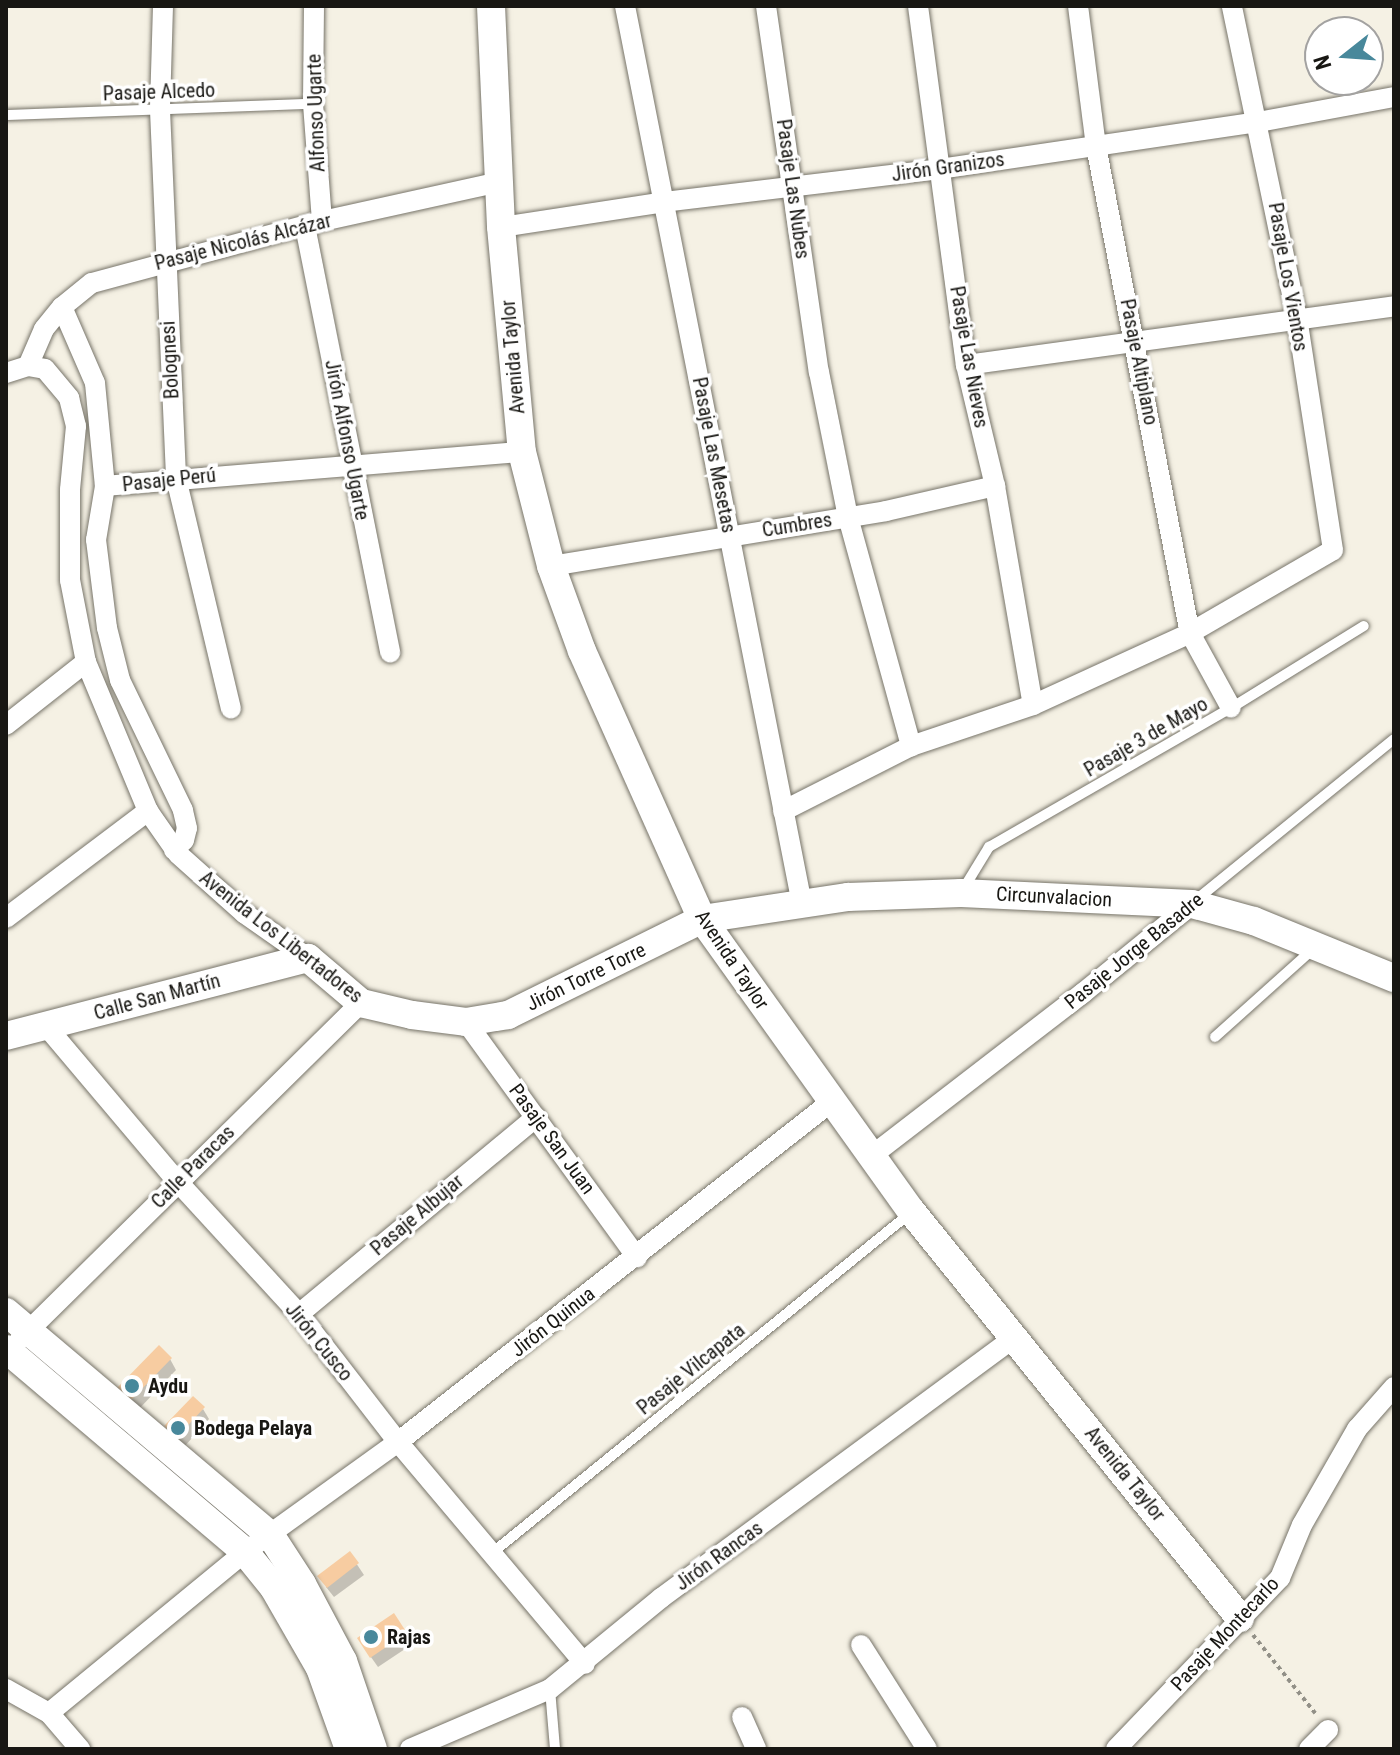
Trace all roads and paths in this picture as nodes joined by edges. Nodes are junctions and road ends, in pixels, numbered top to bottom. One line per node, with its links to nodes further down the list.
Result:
1 (163, 6): 11 (street, Bolognesi)
2 (314, 6): 10 (street, Alfonso Ugarte)
3 (491, 6): 16 (street, Avenida Taylor)
4 (625, 6): 18 (street, Pasaje Las Mesetas)
5 (766, 6): 17 (street, Pasaje Las Nubes)
6 (918, 6): 15 (street, Pasaje Las Nieves)
7 (1078, 6): 14 (street, Pasaje Altiplano)
8 (1232, 6): 13 (street, Pasaje Los Vientos)
9 (1394, 97): 13 (street, Jirón Granizos)
10 (313, 104): 11 (lane, Pasaje Alcedo); 19 (street, Alfonso Ugarte)
11 (160, 110): 12 (lane, Pasaje Alcedo); 21 (street, Bolognesi)
12 (6, 115)
13 (1258, 122): 14 (street, Jirón Granizos); 24 (street, Pasaje Los Vientos)
14 (1096, 146): 15 (street, Jirón Granizos); 25 (street, Pasaje Altiplano)
15 (940, 169): 17 (street, Jirón Granizos); 26 (street, Pasaje Las Nieves)
16 (499, 182): 19 (street, Pasaje Nicolás Alcázar); 20 (street, Avenida Taylor)
17 (794, 187): 18 (street, Jirón Granizos); 34 (street, Pasaje Las Nubes)
18 (664, 202): 20 (street, Jirón Granizos); 35 (street, Pasaje Las Mesetas)
19 (313, 223): 21 (street, Pasaje Nicolás Alcázar); 30 (street, Jirón Alfonso Ugarte)
20 (501, 227): 29 (street, Avenida Taylor)
21 (165, 261): 23 (street, Pasaje Nicolás Alcázar); 31 (street, Bolognesi)
22 (1394, 306): 24 (street)
23 (62, 307): 27 (street, Pasaje Nicolás Alcázar); 32 (street)
24 (1297, 318): 25 (street); 38 (street, Pasaje Los Vientos)
25 (1135, 341): 26 (street); 38 (street, Pasaje Altiplano)
26 (966, 365): 33 (street, Pasaje Las Nieves)
27 (28, 366): 28 (street); 40 (street, Avenida Los Libertadores)
28 (6, 373)
29 (522, 452): 30 (street, Pasaje Perú); 36 (street, Avenida Taylor)
30 (352, 463): 31 (street, Pasaje Perú); 39 (street, Jirón Alfonso Ugarte)
31 (176, 478): 32 (street, Pasaje Perú); 43 (street, Bolognesi)
32 (105, 486): 49 (street, Pasaje Perú)
33 (995, 486): 34 (street, Cumbres); 41 (street, Pasaje Las Nieves)
34 (848, 517): 35 (street, Cumbres); 46 (street, Pasaje Las Nubes)
35 (729, 536): 36 (street, Cumbres); 48 (street, Pasaje Las Mesetas)
36 (551, 566): 54 (street, Avenida Taylor)
37 (1364, 626): 42 (lane, Pasaje 3 de Mayo)
38 (1190, 633): 41 (street); 42 (street, Pasaje Altiplano)
39 (390, 653)
40 (86, 662): 44 (street); 47 (street, Avenida Los Libertadores)
41 (1033, 705): 46 (street)
42 (1231, 708): 50 (lane, Pasaje 3 de Mayo)
43 (231, 709)
44 (6, 725)
45 (1394, 739): 52 (lane, Pasaje Jorge Basadre)
46 (911, 746): 48 (street)
47 (148, 811): 49 (street, Avenida Los Libertadores); 53 (street)
48 (783, 811): 51 (street, Pasaje Las Mesetas)
49 (174, 850): 56 (street, Avenida Los Libertadores)
50 (961, 893): 51 (street, Circunvalacion); 52 (street, Circunvalacion)
51 (802, 904): 54 (street, Circunvalacion)
52 (1192, 904): 55 (street, Circunvalacion); 65 (street, Pasaje Jorge Basadre)
53 (6, 918)
54 (702, 919): 59 (street, Jirón Torre Torre); 63 (street, Avenida Taylor)
55 (1318, 945): 57 (street, Circunvalacion); 62 (lane)
56 (308, 958): 58 (street, Avenida Los Libertadores); 60 (street, Calle San Martín)
57 (1394, 978)
58 (361, 1003): 59 (street, Avenida Los Libertadores); 66 (street, Calle Paracas)
59 (466, 1022): 64 (street, Pasaje San Juan)
60 (46, 1026): 61 (street, Calle San Martín); 66 (street, Jirón Cusco)
61 (6, 1036)
62 (1215, 1037)
63 (831, 1102): 65 (street, Avenida Taylor); 68 (street, Jirón Quinua)
64 (536, 1117): 68 (street, Pasaje San Juan); 70 (street, Pasaje Albujar)
65 (870, 1157): 67 (street, Avenida Taylor)
66 (178, 1182): 70 (street, Jirón Cusco); 72 (street, Calle Paracas)
67 (912, 1212): 71 (street, Avenida Taylor); 77 (lane, Pasaje Vilcapata)
68 (637, 1257): 74 (street, Jirón Quinua)
69 (6, 1312): 72 (street)
70 (299, 1314): 74 (street, Jirón Cusco)
71 (1015, 1337): 78 (street, Avenida Taylor); 80 (street, Jirón Rancas)
72 (12, 1346): 75 (street); 76 (street)
73 (1394, 1387): 78 (street, Pasaje Montecarlo)
74 (398, 1442): 75 (street, Jirón Quinua); 77 (street, Jirón Cusco)
75 (271, 1536): 76 (street, Jirón Quinua); 88 (street)
76 (245, 1552): 83 (street); 87 (street)
77 (492, 1553): 80 (street, Jirón Cusco)
78 (1240, 1618): 85 (path); 93 (street, Pasaje Montecarlo)
79 (861, 1645): 92 (street)
80 (585, 1664): 82 (street, Jirón Rancas)
81 (6, 1689): 83 (street)
82 (550, 1689): 89 (street, Jirón Rancas); 90 (lane)
83 (49, 1713): 86 (street)
84 (742, 1717): 91 (street)
85 (1328, 1730): 94 (street)
86 (80, 1749)
87 (349, 1749)
88 (373, 1749)
89 (410, 1749)
90 (555, 1749)
91 (756, 1749)
92 (927, 1749)
93 (1116, 1749)
94 (1309, 1749)

